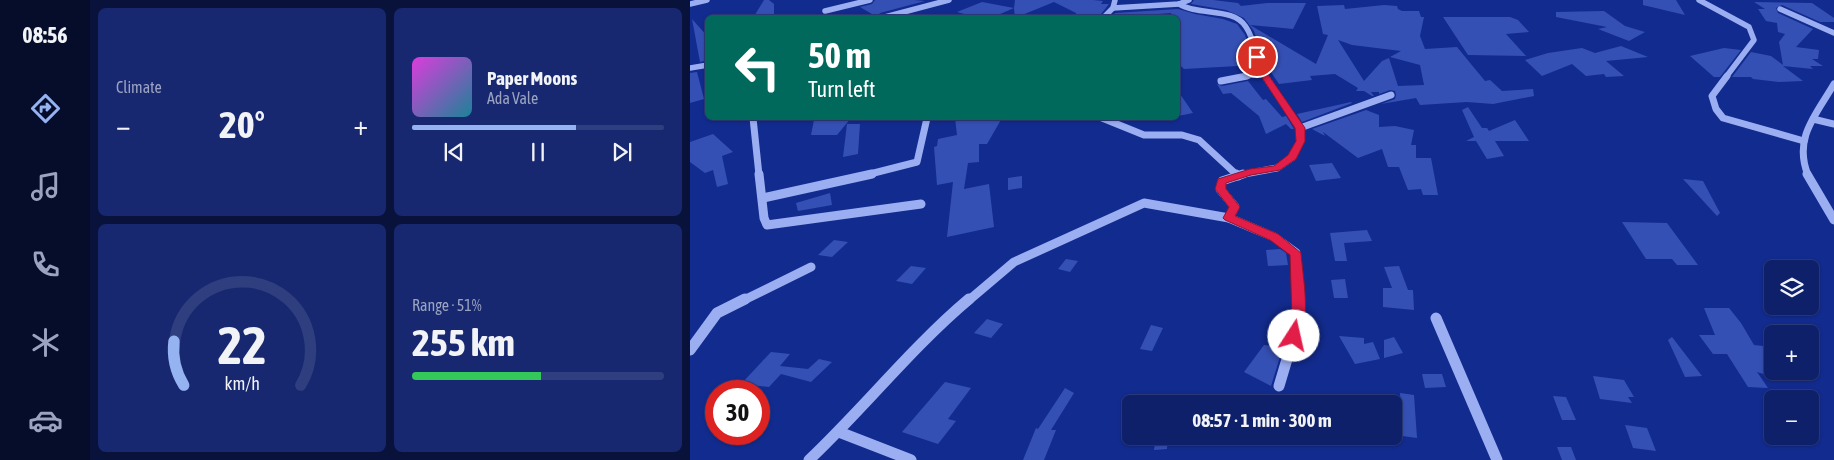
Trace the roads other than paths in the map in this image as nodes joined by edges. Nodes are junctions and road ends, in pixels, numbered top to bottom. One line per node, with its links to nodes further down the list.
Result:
1 (707, 0): 7 (street)
2 (870, 0): 11 (street)
3 (949, 0): 12 (street)
4 (1115, 0): 9 (street)
5 (1189, 0): 8 (street)
6 (1699, 0): 29 (street)
7 (690, 4)
8 (1179, 4): 9 (street); 19 (street)
9 (1113, 8): 13 (street)
10 (1780, 9): 14 (street)
11 (825, 12)
12 (892, 15)
13 (1106, 15)
14 (1826, 29): 15 (street); 16 (street)
15 (1834, 29)
16 (1834, 33)
17 (705, 66): 18 (street)
18 (690, 68)
19 (1263, 73): 20 (street); 28 (street)
20 (1222, 81)
21 (1834, 84): 23 (street)
22 (1391, 95): 28 (street)
23 (1813, 119): 27 (street); 29 (street)
24 (753, 120): 31 (street)
25 (927, 120): 31 (street)
26 (1105, 120): 30 (street)
27 (1834, 124)
28 (1300, 128): 30 (street)
29 (1804, 141): 34 (street)
30 (1238, 176): 33 (street)
31 (763, 198): 32 (street)
32 (921, 204)
33 (1228, 218): 38 (street); 39 (street)
34 (1834, 220)
35 (811, 267): 37 (street)
36 (1436, 318): 42 (street)
37 (690, 350)
38 (1280, 386)
39 (839, 432): 40 (street); 41 (street)
40 (809, 460)
41 (911, 460)
42 (1497, 460)

